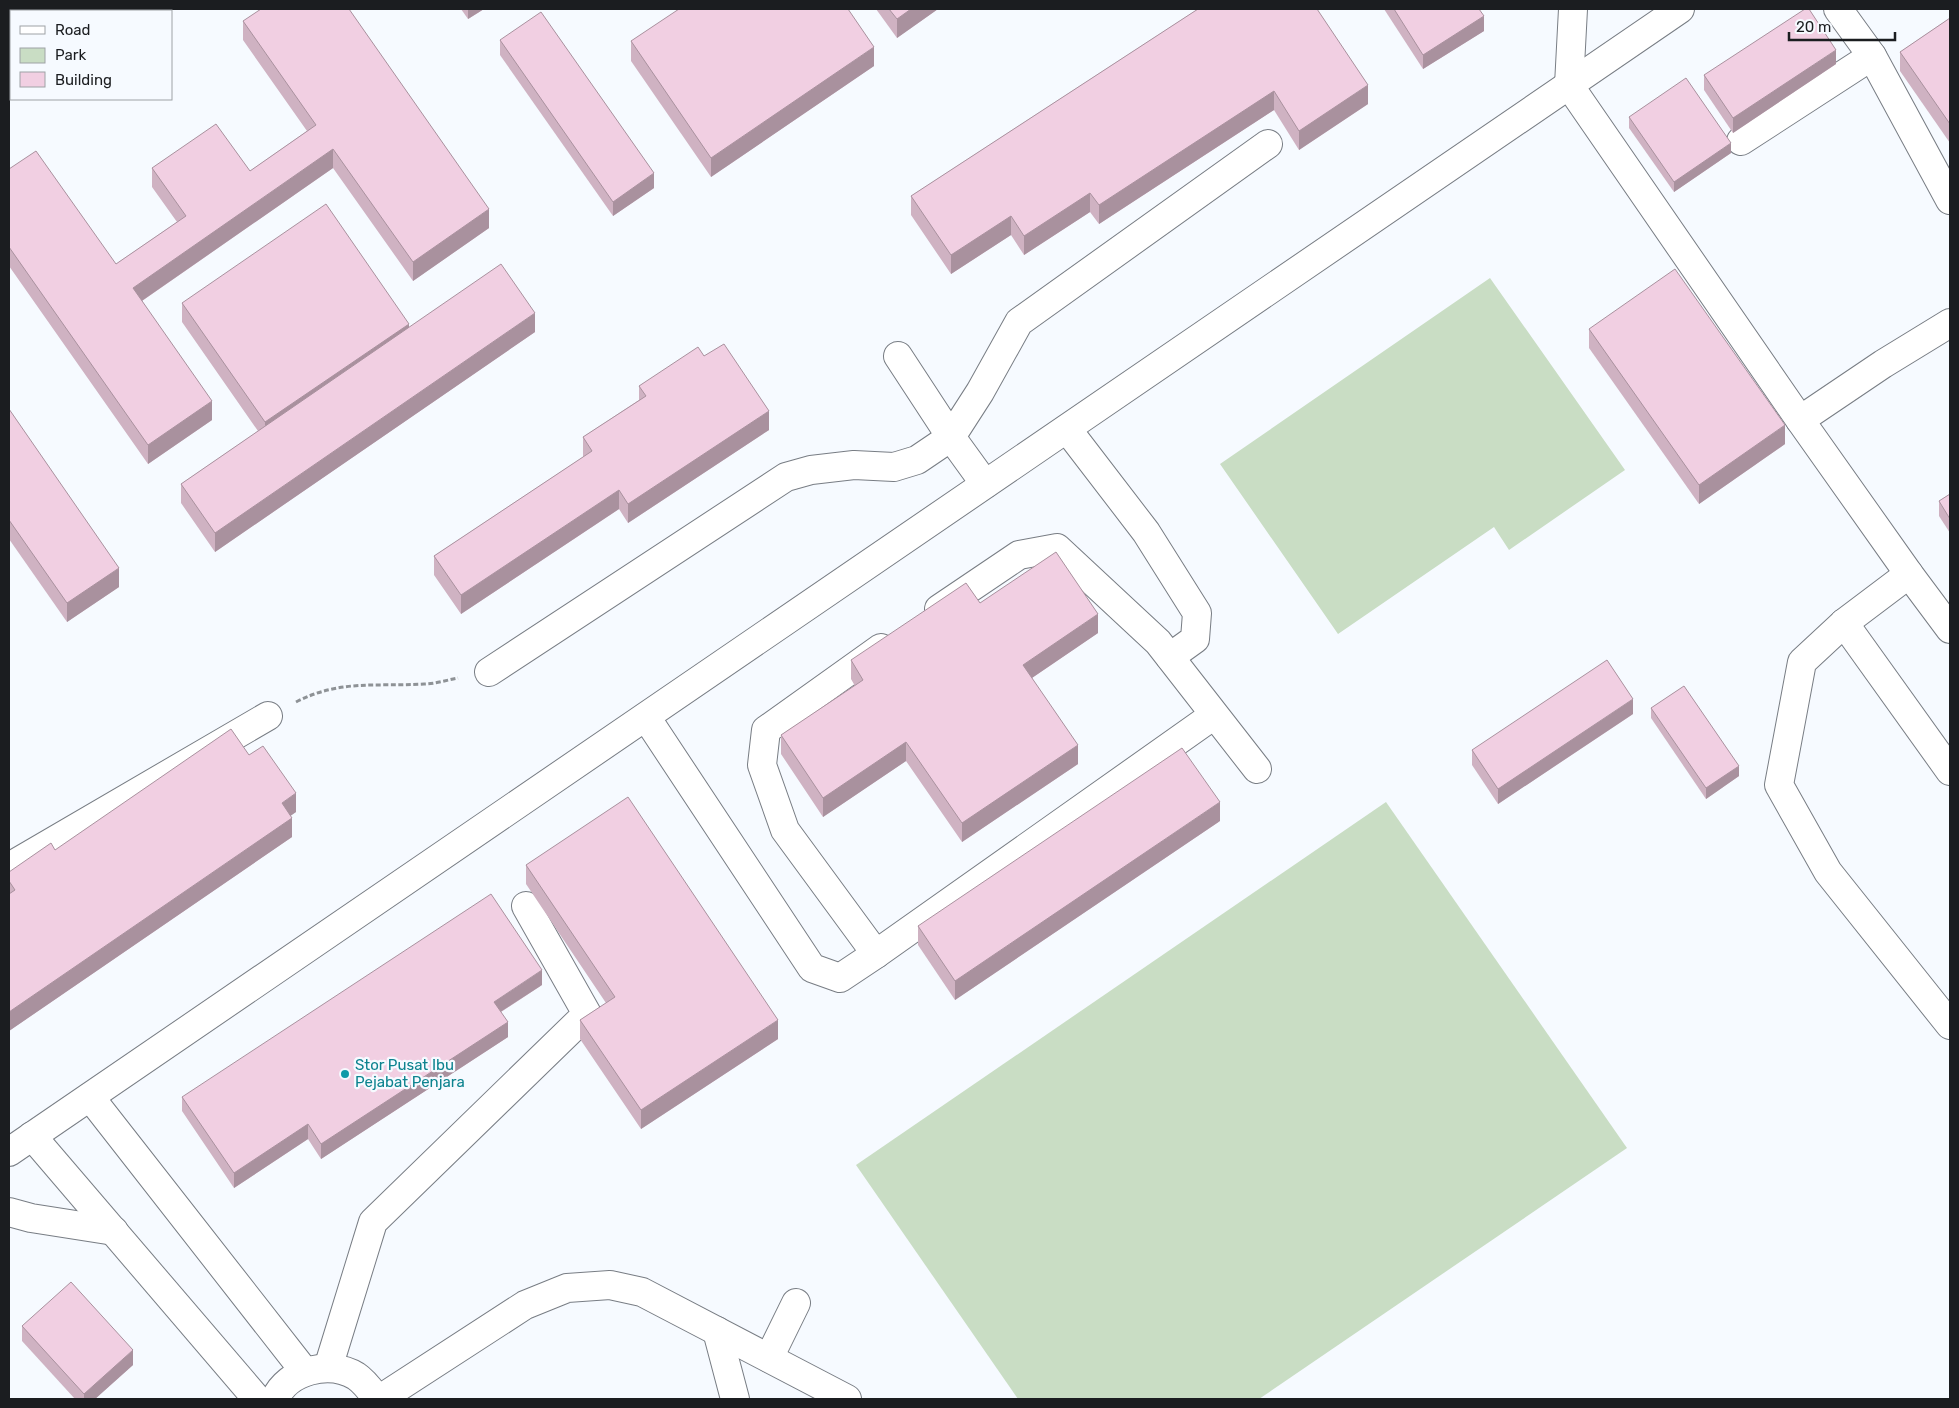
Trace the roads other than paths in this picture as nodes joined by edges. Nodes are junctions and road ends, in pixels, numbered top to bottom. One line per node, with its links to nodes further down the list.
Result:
1 (1573, 9): 5 (lane)
2 (1680, 9): 5 (lane)
3 (1838, 9): 4 (lane)
4 (1872, 56): 6 (lane); 8 (lane)
5 (1569, 85): 11 (lane); 12 (lane)
6 (1741, 141)
7 (1268, 144): 13 (lane)
8 (1950, 200)
9 (1950, 323): 11 (lane)
10 (898, 356): 13 (lane)
11 (1800, 420): 15 (lane)
12 (1067, 429): 14 (lane); 20 (lane)
13 (950, 437): 14 (lane); 21 (lane)
14 (985, 484): 24 (lane)
15 (1909, 574): 17 (lane); 18 (lane)
16 (922, 620): 20 (lane)
17 (1844, 623): 26 (lane); 30 (lane)
18 (1949, 626)
19 (898, 636): 29 (lane)
20 (1170, 657): 22 (lane)
21 (489, 672)
22 (1214, 714): 25 (lane); 29 (lane)
23 (268, 716): 27 (lane)
24 (646, 717): 29 (lane); 31 (lane)
25 (1257, 769)
26 (1950, 771)
27 (9, 867)
28 (526, 906): 39 (lane)
29 (876, 954)
30 (1950, 1025)
31 (90, 1097): 32 (lane); 39 (lane)
32 (32, 1136): 33 (lane); 35 (lane)
33 (9, 1152)
34 (9, 1212): 35 (lane)
35 (114, 1231): 40 (lane)
36 (796, 1303): 38 (lane)
37 (718, 1331): 38 (lane); 42 (lane); 43 (lane)
38 (769, 1358): 44 (lane)
39 (316, 1370): 41 (lane); 42 (lane)
40 (257, 1399)
41 (275, 1399)
42 (379, 1399)
43 (735, 1399)
44 (847, 1399)

